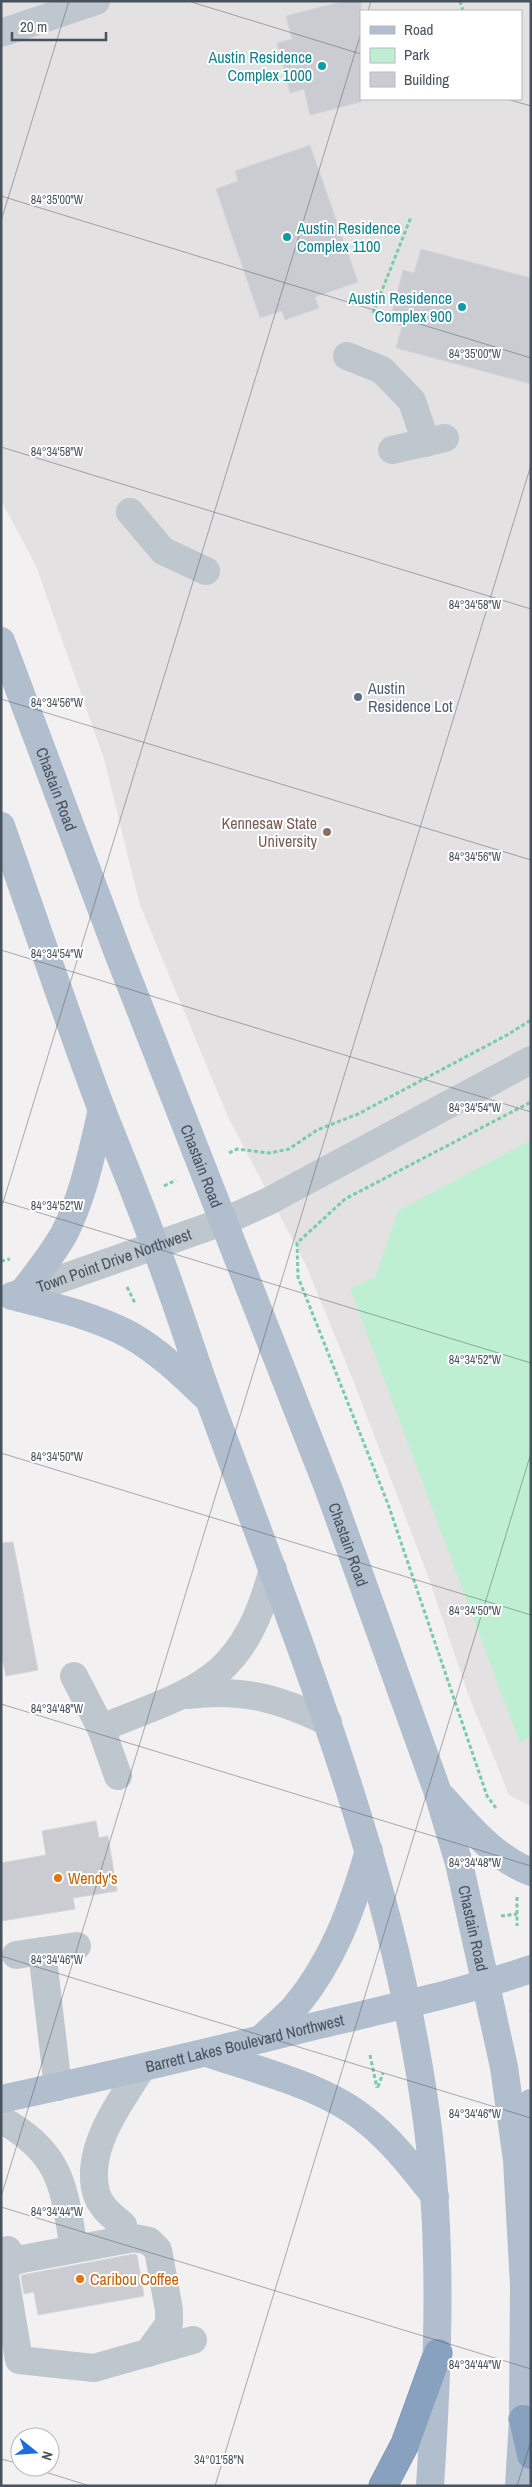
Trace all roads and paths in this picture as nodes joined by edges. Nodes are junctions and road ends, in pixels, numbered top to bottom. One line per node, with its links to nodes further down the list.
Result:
1 (96, 1): 2 (street)
2 (1, 33)
3 (411, 217): 4 (path)
4 (373, 313)
5 (347, 356): 6 (street)
6 (392, 450)
7 (130, 512): 8 (street)
8 (206, 571)
9 (1, 641): 16 (main road, Chastain Road)
10 (1, 826): 14 (main road)
11 (531, 1020): 15 (path)
12 (531, 1060): 16 (street, Town Point Drive Northwest)
13 (531, 1102): 31 (path)
14 (102, 1110): 17 (main road); 21 (main road)
15 (237, 1149)
16 (225, 1221): 17 (street, Town Point Drive Northwest); 30 (main road, Chastain Road)
17 (155, 1245): 21 (street, Town Point Drive Northwest); 23 (main road)
18 (11, 1259): 19 (path)
19 (1, 1261)
20 (125, 1283): 22 (path)
21 (12, 1296): 23 (main road)
22 (136, 1306)
23 (209, 1400): 24 (main road)
24 (272, 1569): 26 (street); 27 (main road)
25 (74, 1676): 28 (street)
26 (184, 1695): 27 (street); 28 (street)
27 (328, 1722): 32 (main road)
28 (101, 1728): 29 (street)
29 (118, 1776)
30 (437, 1790): 33 (main road); 39 (main road, Chastain Road)
31 (499, 1812)
32 (369, 1851): 40 (main road); 41 (main road)
33 (524, 1881): 34 (path)
34 (517, 1914): 35 (path); 36 (path)
35 (498, 1917)
36 (517, 1926)
37 (78, 1946): 46 (street)
38 (531, 1969): 39 (main road, Barrett Lakes Boulevard Northwest)
39 (487, 1983): 40 (main road, Barrett Lakes Boulevard Northwest); 52 (main road, Chastain Road)
40 (408, 2004): 41 (main road, Barrett Lakes Boulevard Northwest); 53 (main road)
41 (260, 2040): 42 (main road, Barrett Lakes Boulevard Northwest)
42 (207, 2053): 44 (main road, Barrett Lakes Boulevard Northwest); 53 (main road)
43 (370, 2055): 47 (path)
44 (142, 2068): 46 (main road, Barrett Lakes Boulevard Northwest); 54 (street)
45 (383, 2073): 47 (path)
46 (58, 2087): 49 (main road, Barrett Lakes Boulevard Northwest)
47 (377, 2088): 48 (path)
48 (374, 2096)
49 (1, 2098)
50 (531, 2103): 52 (main road)
51 (1, 2119): 55 (street)
52 (517, 2160): 60 (main road, Chastain Road)
53 (435, 2196): 59 (main road)
54 (123, 2225)
55 (72, 2237)
56 (6, 2277): 58 (street); 58 (street)
57 (193, 2340): 58 (street)
58 (148, 2353)
59 (438, 2353): 62 (highway); 63 (main road)
60 (523, 2419): 61 (highway); 64 (main road, Chastain Road)
61 (531, 2455)
62 (383, 2486)
63 (430, 2486)
64 (519, 2486)

